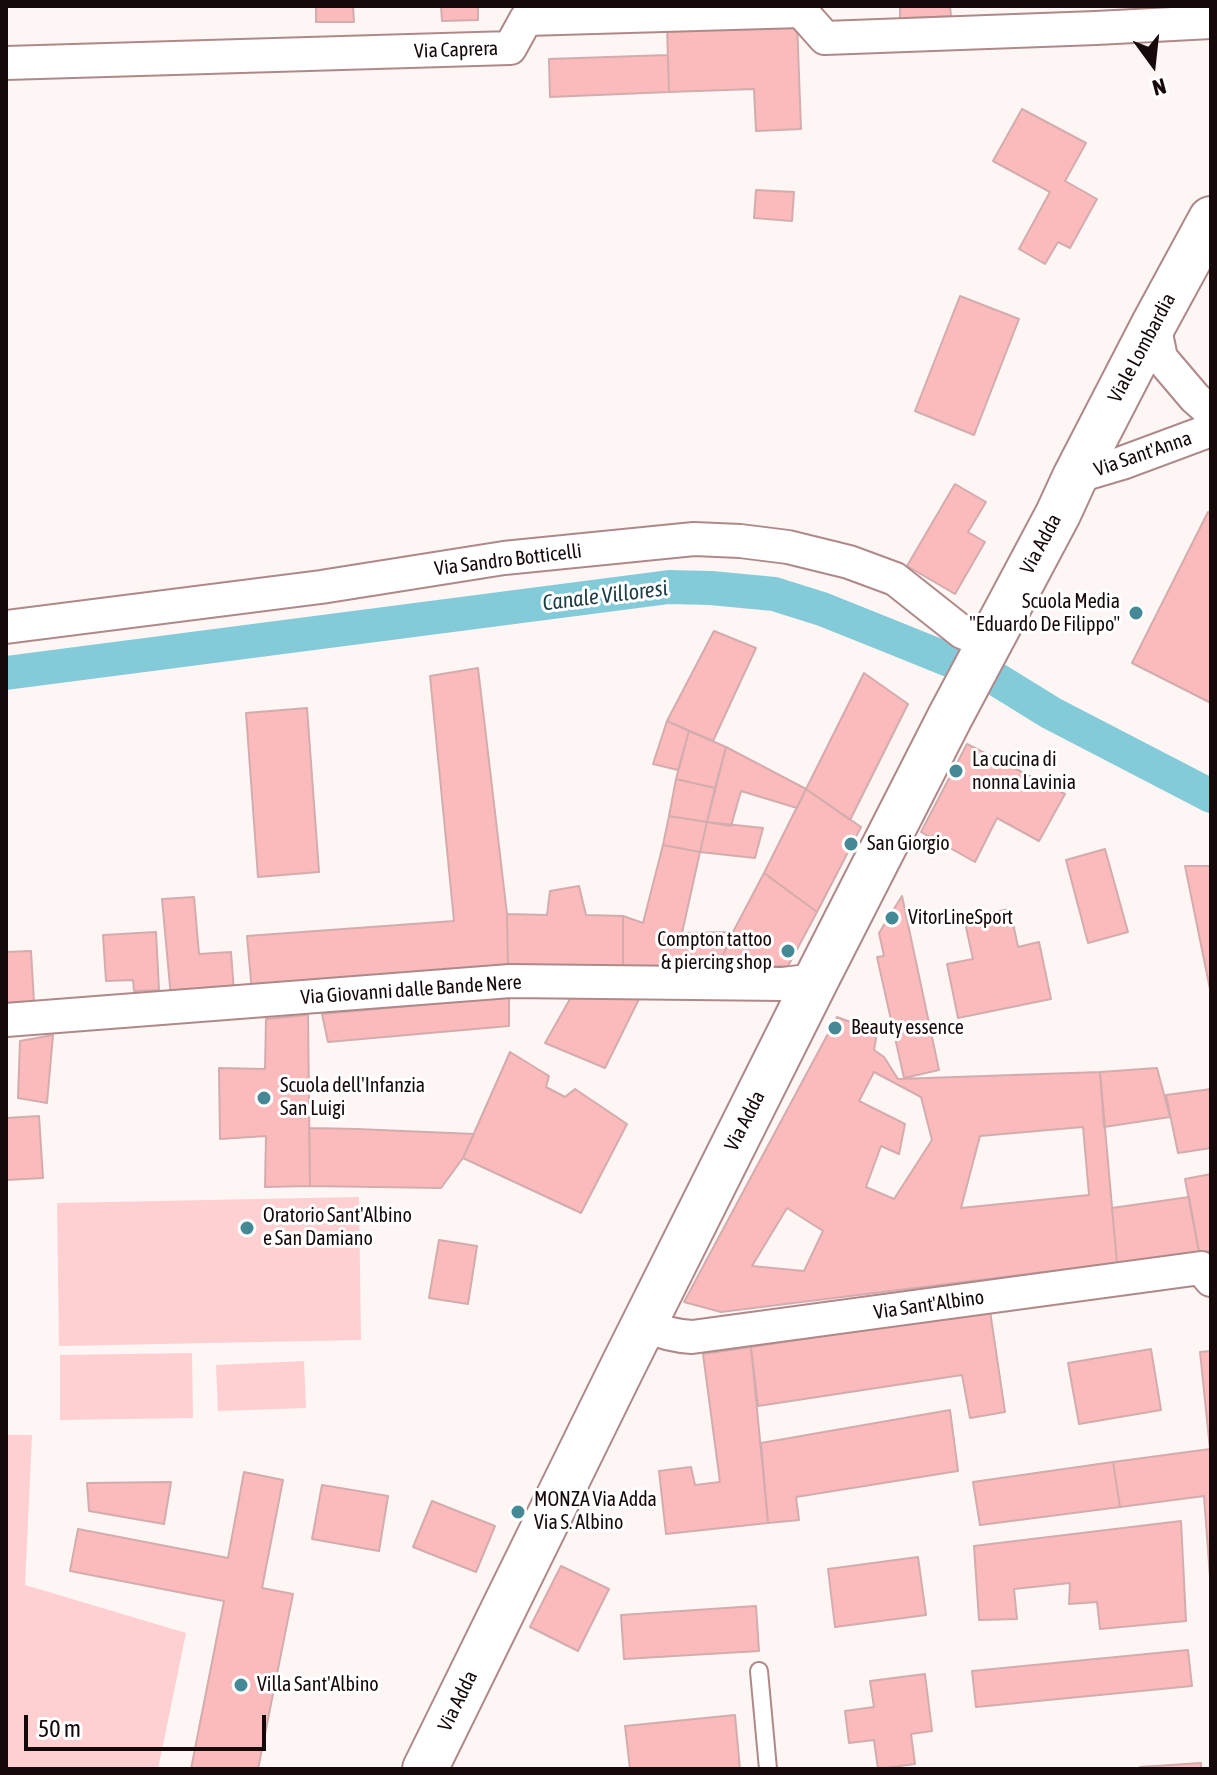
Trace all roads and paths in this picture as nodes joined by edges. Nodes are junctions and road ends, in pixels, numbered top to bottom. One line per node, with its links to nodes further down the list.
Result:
1 (1211, 22): 2 (street, Via Caprera)
2 (6, 63)
3 (1211, 219): 4 (main road, Viale Lombardia)
4 (1154, 324): 5 (street, Via Sant'Anna); 7 (main road, Viale Lombardia)
5 (1211, 412)
6 (1211, 430): 7 (street, Via Sant'Anna)
7 (1075, 477): 9 (main road, Via Adda)
8 (6, 627): 9 (street, Via Sandro Botticelli)
9 (983, 653): 10 (main road, Via Adda)
10 (816, 980): 11 (street, Via Giovanni dalle Bande Nere); 13 (main road, Via Adda)
11 (6, 1020)
12 (1211, 1280): 13 (street, Via Sant'Albino)
13 (643, 1325): 15 (main road, Via Adda)
14 (759, 1671): 16 (lane)
15 (425, 1769)
16 (768, 1769)

